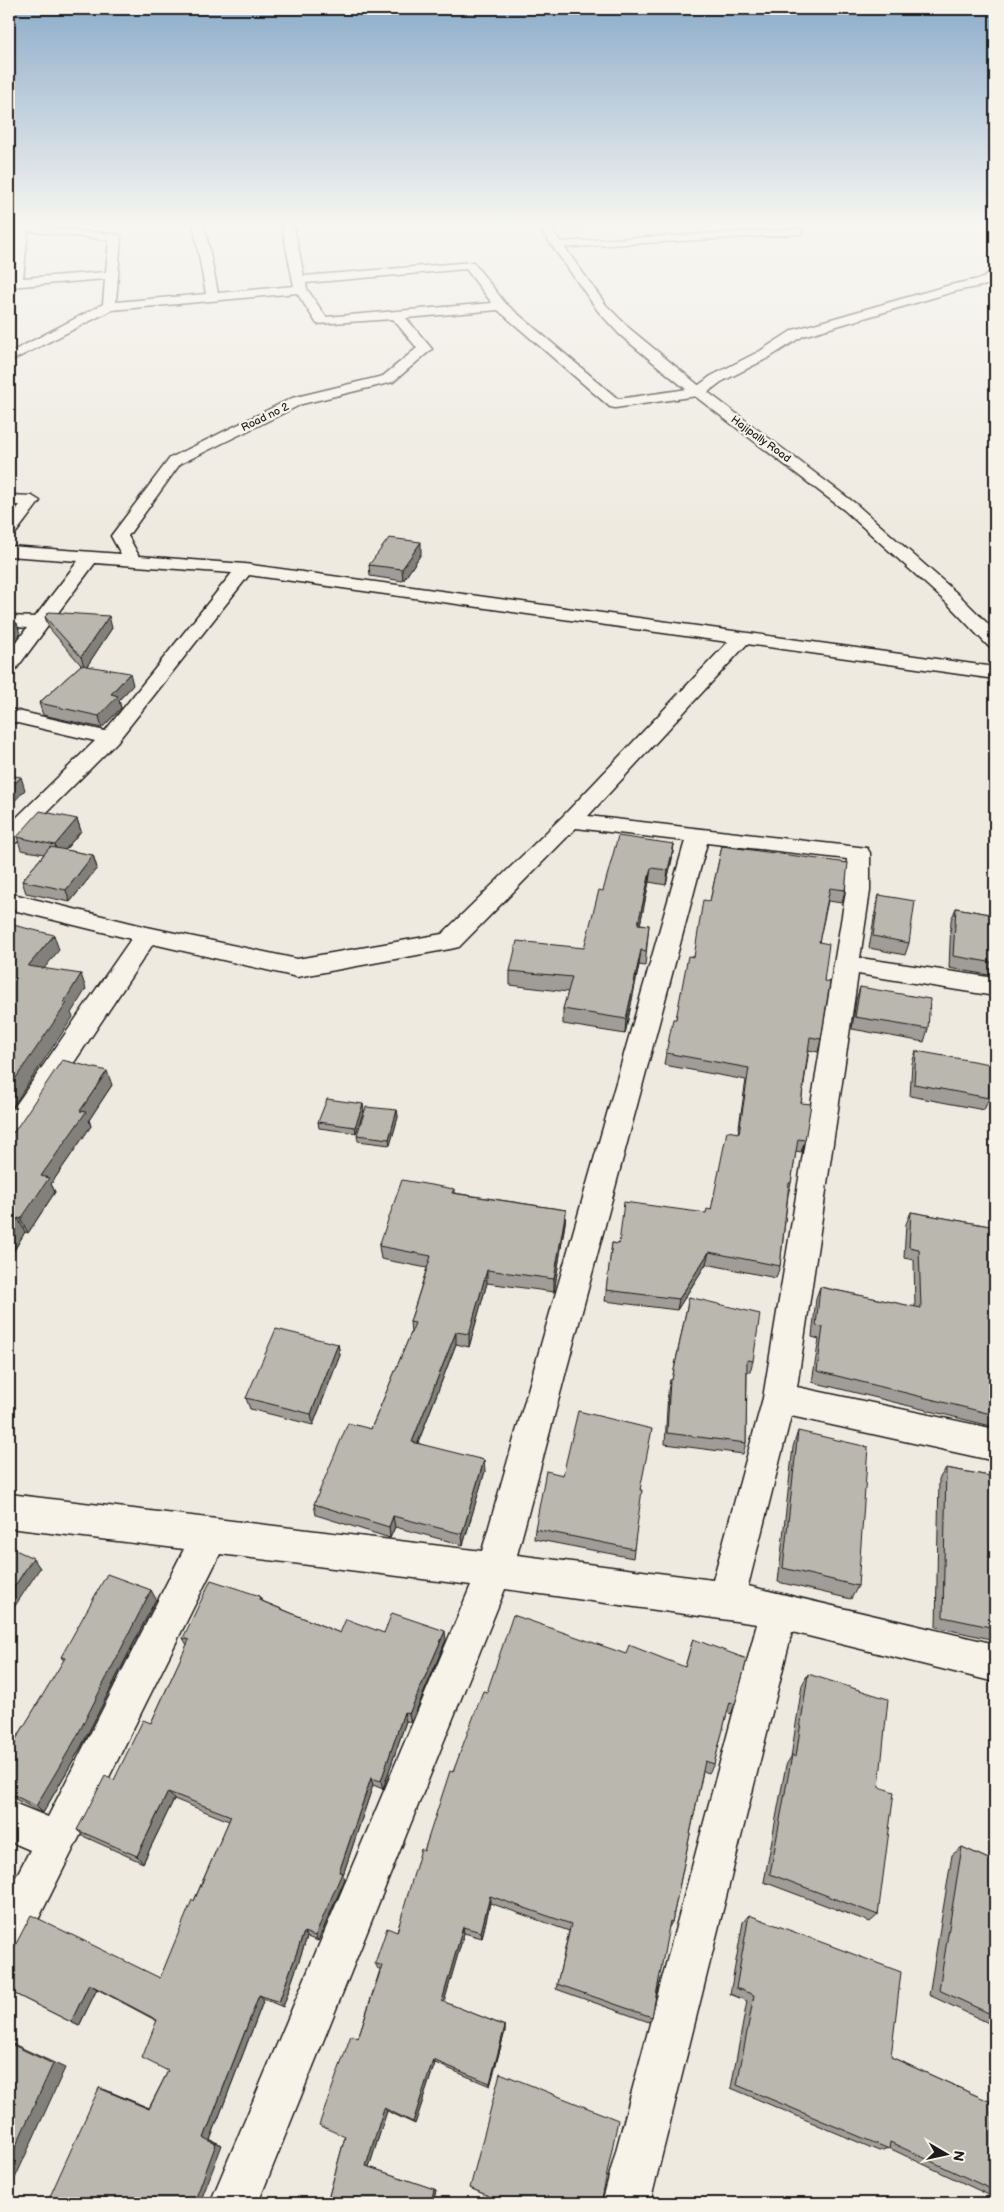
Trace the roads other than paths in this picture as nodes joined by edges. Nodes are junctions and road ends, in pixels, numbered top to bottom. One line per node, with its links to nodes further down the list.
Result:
1 (70, 326): 6 (street)
2 (406, 326): 12 (street, Road no 2)
3 (525, 326): 7 (street)
4 (620, 326): 7 (street, Hajipally Road)
5 (821, 326): 7 (street)
6 (9, 358)
7 (698, 392): 17 (street, Hajipally Road)
8 (9, 500): 9 (street)
9 (9, 530)
10 (9, 551): 11 (street)
11 (91, 556): 12 (street); 15 (street)
12 (134, 560): 13 (street)
13 (245, 568): 16 (street); 21 (street)
14 (9, 621): 15 (street)
15 (40, 623): 18 (street)
16 (742, 638): 19 (street); 22 (street)
17 (995, 642)
18 (9, 665)
19 (995, 673)
20 (9, 715): 21 (street)
21 (110, 738): 23 (street)
22 (571, 821): 24 (street); 26 (street)
23 (14, 825)
24 (698, 836): 27 (street); 34 (street)
25 (9, 901): 26 (street)
26 (146, 935): 29 (street)
27 (846, 964): 28 (street); 30 (street)
28 (995, 987)
29 (9, 1137)
30 (779, 1398): 31 (street); 35 (street)
31 (995, 1445)
32 (9, 1510): 33 (street)
33 (210, 1536): 34 (street); 39 (street)
34 (495, 1570): 35 (street); 41 (street)
35 (726, 1600): 36 (street)
36 (779, 1610): 37 (street); 42 (street)
37 (995, 1664)
38 (9, 1821): 39 (street)
39 (57, 1841): 40 (street)
40 (9, 1933)
41 (234, 2203)
42 (626, 2203)

